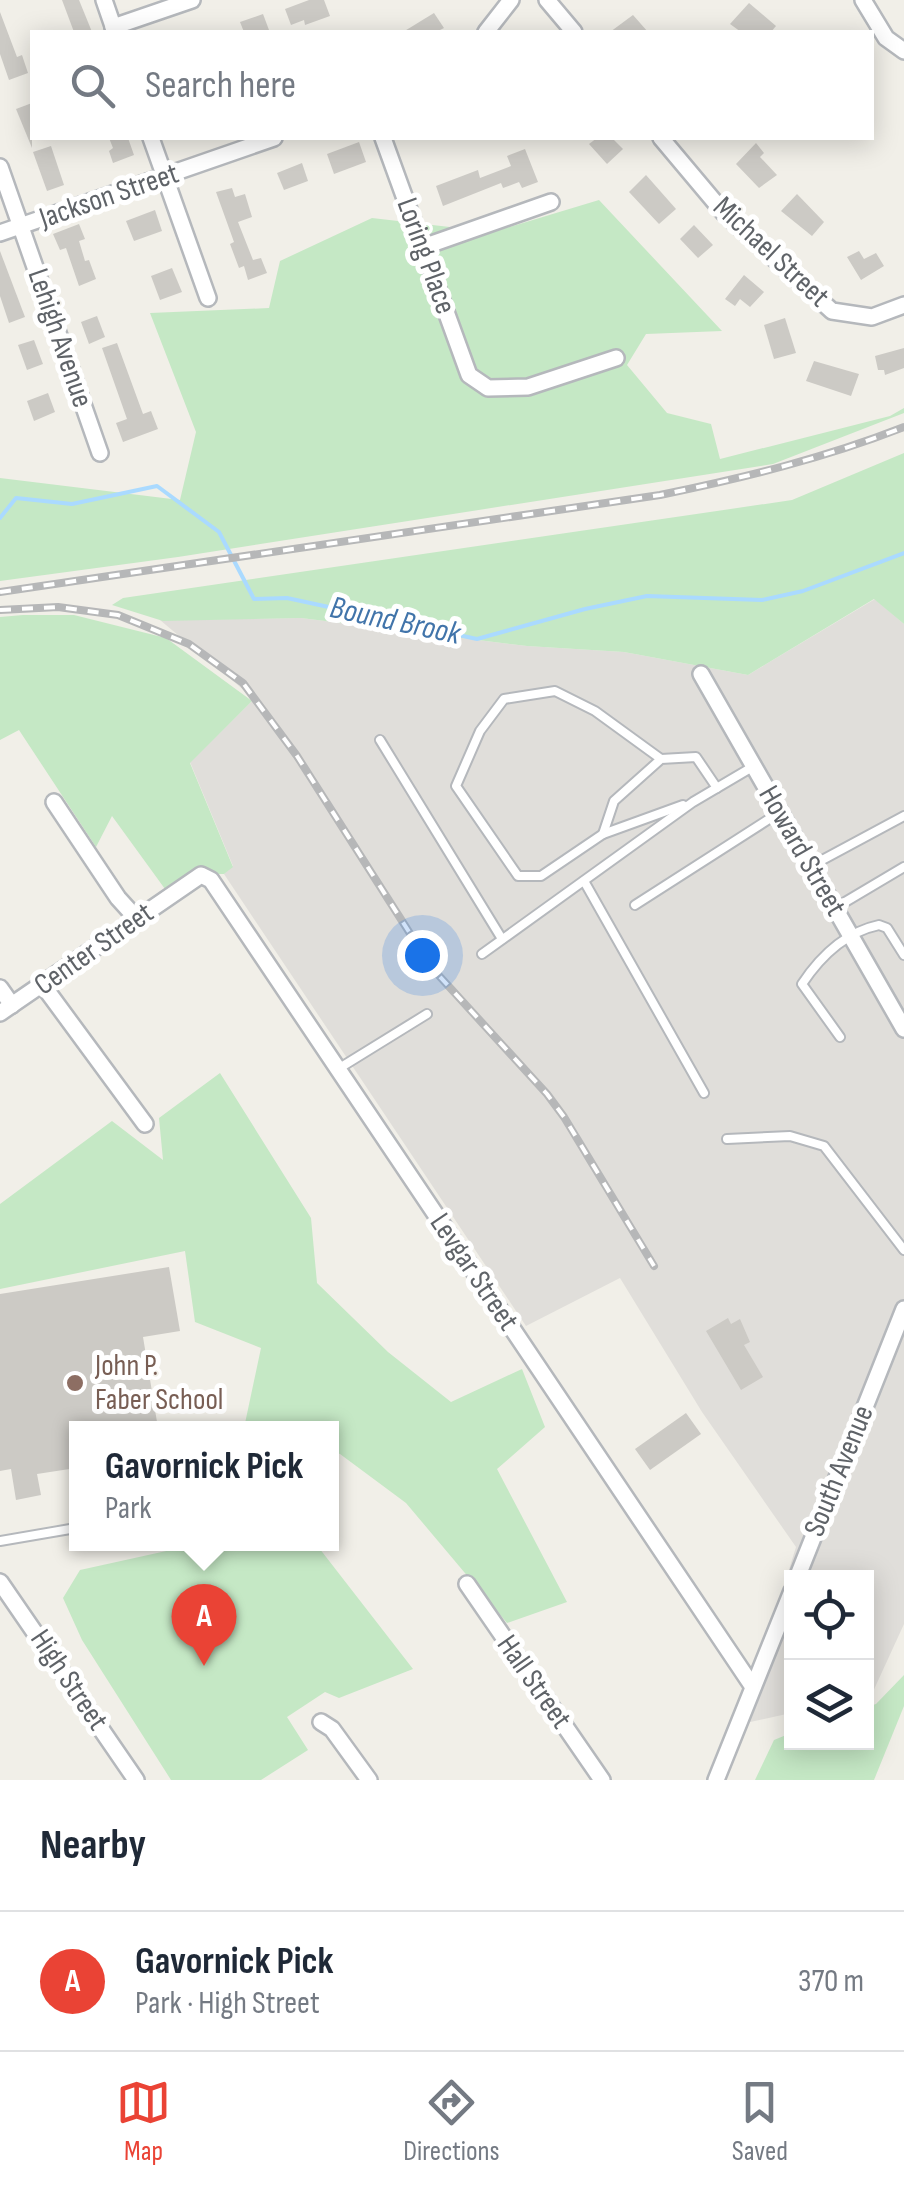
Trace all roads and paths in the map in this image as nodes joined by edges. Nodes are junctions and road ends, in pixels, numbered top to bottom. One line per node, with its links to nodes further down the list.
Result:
1 (104, 0): 6 (street)
2 (192, 0): 6 (street)
3 (510, 0): 7 (street)
4 (547, 0): 8 (street)
5 (863, 0): 9 (street)
6 (114, 30)
7 (488, 30)
8 (572, 30)
9 (904, 50)
10 (152, 140): 15 (street)
11 (268, 140): 15 (street, Jackson Street)
12 (384, 140): 19 (street, Loring Place)
13 (663, 140): 21 (street, Michael Street)
14 (0, 167): 17 (street, Lehigh Avenue)
15 (165, 177): 17 (street, Jackson Street); 20 (street)
16 (552, 202): 19 (street)
17 (21, 227): 18 (street, Jackson Street); 23 (street, Lehigh Avenue)
18 (0, 234)
19 (423, 247): 22 (street, Loring Place)
20 (208, 298)
21 (904, 305)
22 (616, 358)
23 (100, 453)
24 (701, 674): 27 (street, Howard Street)
25 (380, 740): 42 (lane)
26 (661, 759): 28 (lane); 33 (lane); 33 (lane)
27 (754, 766): 28 (lane); 31 (street, Howard Street)
28 (717, 788): 30 (lane)
29 (54, 802): 40 (street)
30 (692, 802): 33 (lane); 36 (lane)
31 (780, 812): 34 (street, Howard Street); 38 (lane)
32 (904, 816): 34 (lane)
33 (603, 834)
34 (811, 866): 39 (street, Howard Street)
35 (904, 867): 39 (lane)
36 (584, 881): 42 (lane); 52 (lane)
37 (187, 884): 40 (street, Center Street); 51 (street, Levgar Street)
38 (634, 905)
39 (835, 908): 41 (street, Howard Street)
40 (137, 918): 45 (street, Center Street)
41 (851, 937): 44 (lane); 49 (street, Howard Street); 50 (lane)
42 (502, 940): 43 (lane)
43 (482, 954)
44 (904, 955)
45 (42, 984): 47 (street, Center Street); 53 (street)
46 (0, 988): 47 (street)
47 (6, 1009)
48 (427, 1014): 51 (lane)
49 (904, 1029)
50 (840, 1037)
51 (338, 1069): 63 (street, Levgar Street)
52 (704, 1093)
53 (145, 1124)
54 (727, 1139): 55 (lane)
55 (904, 1250)
56 (904, 1309): 59 (street, South Avenue)
57 (69, 1529): 58 (lane)
58 (0, 1541)
59 (800, 1570)
60 (1, 1584): 65 (street, High Street)
61 (467, 1584): 67 (street, Hall Street)
62 (784, 1611): 63 (street)
63 (753, 1687): 68 (street)
64 (321, 1722): 66 (street)
65 (136, 1780)
66 (369, 1780)
67 (602, 1780)
68 (716, 1780)

